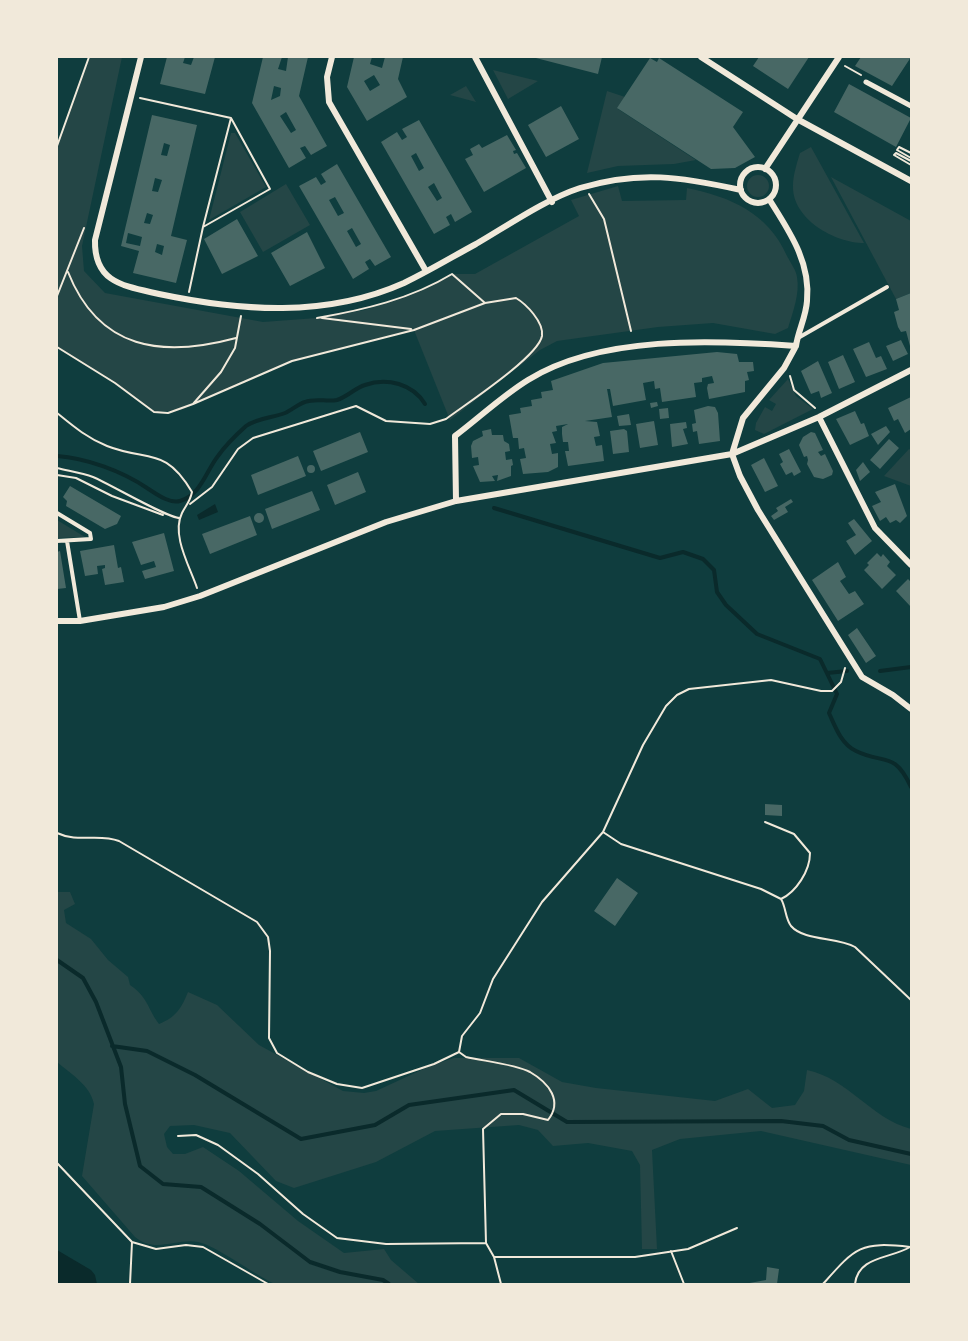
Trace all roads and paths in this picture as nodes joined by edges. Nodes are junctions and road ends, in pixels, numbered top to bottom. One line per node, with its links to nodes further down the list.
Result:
1 (89, 57): 13 (path)
2 (141, 57): 9 (street)
3 (332, 57): 23 (street)
4 (475, 57): 20 (street)
5 (701, 57): 12 (street)
6 (839, 57): 12 (street)
7 (844, 66): 8 (path)
8 (866, 82): 10 (street)
9 (132, 96): 11 (path); 28 (street)
10 (911, 106)
11 (231, 118): 21 (path); 21 (path)
12 (797, 118): 15 (street); 16 (street)
13 (57, 146)
14 (911, 159): 14 (path)
15 (765, 169): 17 (street); 19 (street)
16 (911, 181)
17 (741, 190): 19 (street); 20 (street)
18 (588, 194): 33 (path)
19 (769, 199): 35 (street)
20 (552, 202): 23 (street)
21 (203, 227): 28 (path)
22 (84, 228): 24 (path)
23 (426, 271): 28 (street)
24 (68, 272): 27 (path); 34 (path)
25 (452, 274): 29 (path)
26 (887, 287): 35 (lane)
27 (57, 296)
28 (187, 300)
29 (485, 303): 32 (path); 48 (path)
30 (241, 316): 34 (path)
31 (317, 318): 32 (path)
32 (414, 330): 40 (path)
33 (632, 331)
34 (237, 338): 40 (path)
35 (797, 338): 36 (street)
36 (796, 346): 44 (street); 47 (street)
37 (57, 347): 40 (path)
38 (911, 370): 43 (street)
39 (789, 373): 41 (path)
40 (193, 404)
41 (817, 409)
42 (57, 413): 48 (path)
43 (819, 417): 44 (street); 54 (street)
44 (732, 454): 47 (street); 58 (street)
45 (57, 468): 50 (path)
46 (57, 475): 50 (path)
47 (456, 501): 55 (street)
48 (190, 504): 51 (path)
49 (57, 513): 53 (lane)
50 (165, 515): 51 (path)
51 (181, 518): 55 (path)
52 (57, 541): 53 (lane)
53 (67, 541): 57 (lane)
54 (911, 565)
55 (200, 596): 57 (street)
56 (57, 621): 57 (street)
57 (80, 621)
58 (849, 654): 59 (street); 61 (path)
59 (911, 709)
60 (765, 822): 63 (path)
61 (603, 832): 63 (path); 65 (path)
62 (57, 833): 65 (path)
63 (781, 899): 64 (path)
64 (911, 1000)
65 (459, 1052): 70 (path)
66 (178, 1136): 70 (path)
67 (57, 1163): 69 (path)
68 (737, 1228): 71 (path)
69 (132, 1242): 73 (path); 74 (path)
70 (486, 1243): 72 (path)
71 (671, 1251): 72 (path); 76 (path)
72 (494, 1257): 75 (path)
73 (130, 1284)
74 (268, 1284)
75 (501, 1284)
76 (684, 1284)
77 (823, 1284): 78 (path)
78 (855, 1284)

